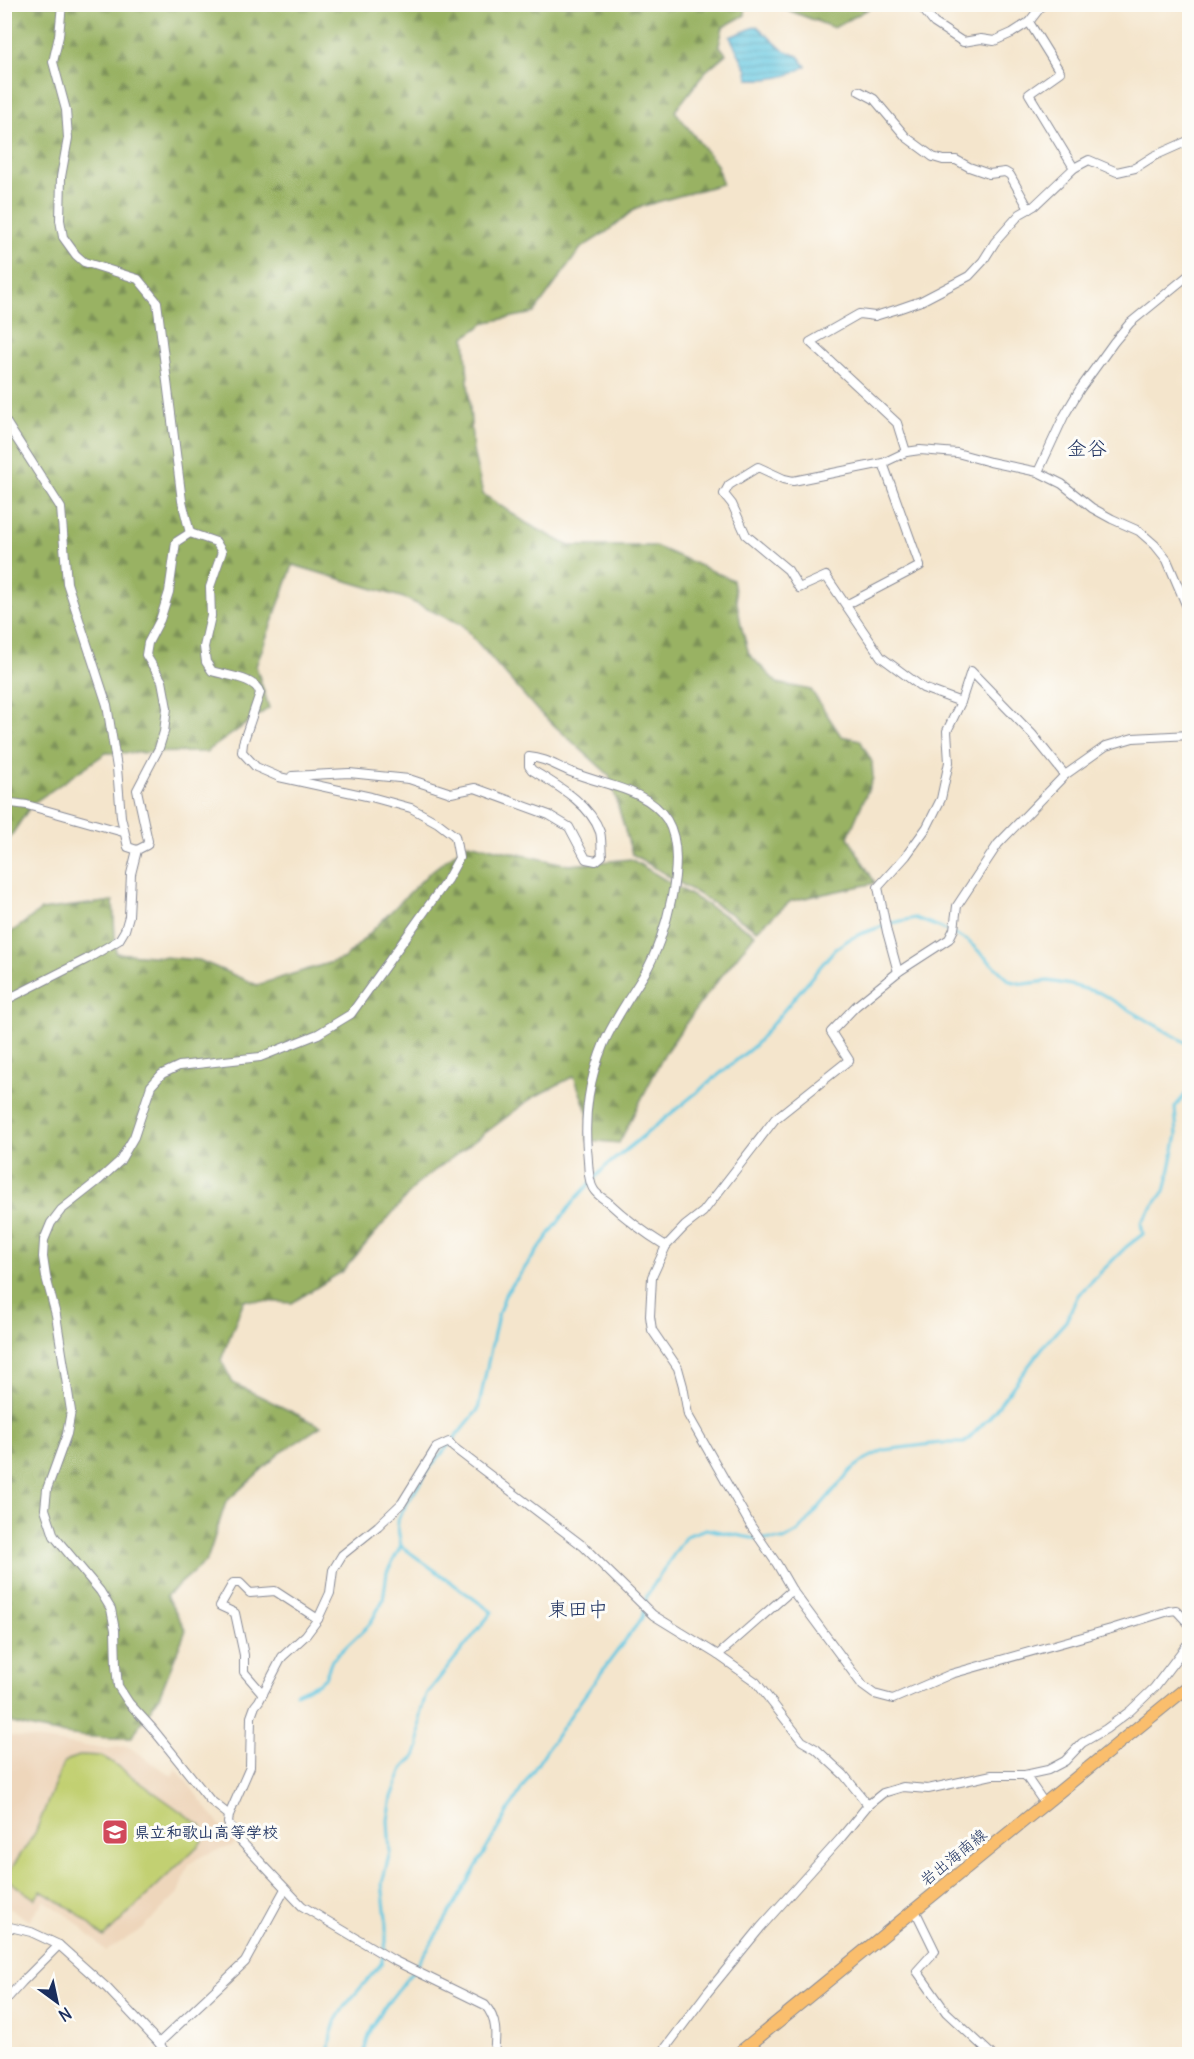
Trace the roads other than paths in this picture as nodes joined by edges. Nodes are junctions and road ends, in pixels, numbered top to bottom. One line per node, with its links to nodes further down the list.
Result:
1 (62, 4): 14 (street)
2 (919, 4): 4 (street)
3 (1043, 4): 4 (street)
4 (1029, 22): 7 (street)
5 (859, 91): 8 (street)
6 (1190, 140): 7 (street)
7 (1074, 168): 8 (street)
8 (1029, 209): 11 (street)
9 (1190, 274): 13 (street)
10 (4, 419): 22 (street)
11 (906, 452): 12 (street); 13 (street)
12 (883, 463): 15 (street); 15 (street)
13 (1038, 472): 16 (street)
14 (190, 533): 20 (street); 23 (street)
15 (846, 605): 17 (street)
16 (1189, 611)
17 (961, 702): 19 (street); 24 (street)
18 (1190, 735): 19 (street)
19 (1065, 775): 24 (street)
20 (279, 777): 26 (street); 37 (street)
21 (4, 802): 22 (street)
22 (123, 832): 23 (street)
23 (137, 850): 25 (street)
24 (898, 972): 26 (street)
25 (4, 1000)
26 (666, 1246): 27 (street)
27 (792, 1590): 29 (street); 31 (street)
28 (318, 1620): 31 (street); 33 (street); 33 (street)
29 (1190, 1625)
30 (1190, 1644): 34 (street)
31 (718, 1655): 36 (street)
32 (1190, 1685): 35 (main road, 岩出海南線)
33 (263, 1694): 37 (street)
34 (1026, 1775): 35 (street); 36 (street)
35 (1045, 1804): 39 (main road, 岩出海南線)
36 (868, 1805): 46 (street)
37 (229, 1815): 38 (street)
38 (285, 1889): 43 (street); 45 (street)
39 (915, 1910): 47 (main road, 岩出海南線); 48 (street)
40 (4, 1934): 41 (street)
41 (59, 1945): 42 (street); 43 (street)
42 (4, 2002)
43 (159, 2043): 44 (street)
44 (166, 2055)
45 (494, 2055)
46 (661, 2055)
47 (738, 2055)
48 (992, 2055)

